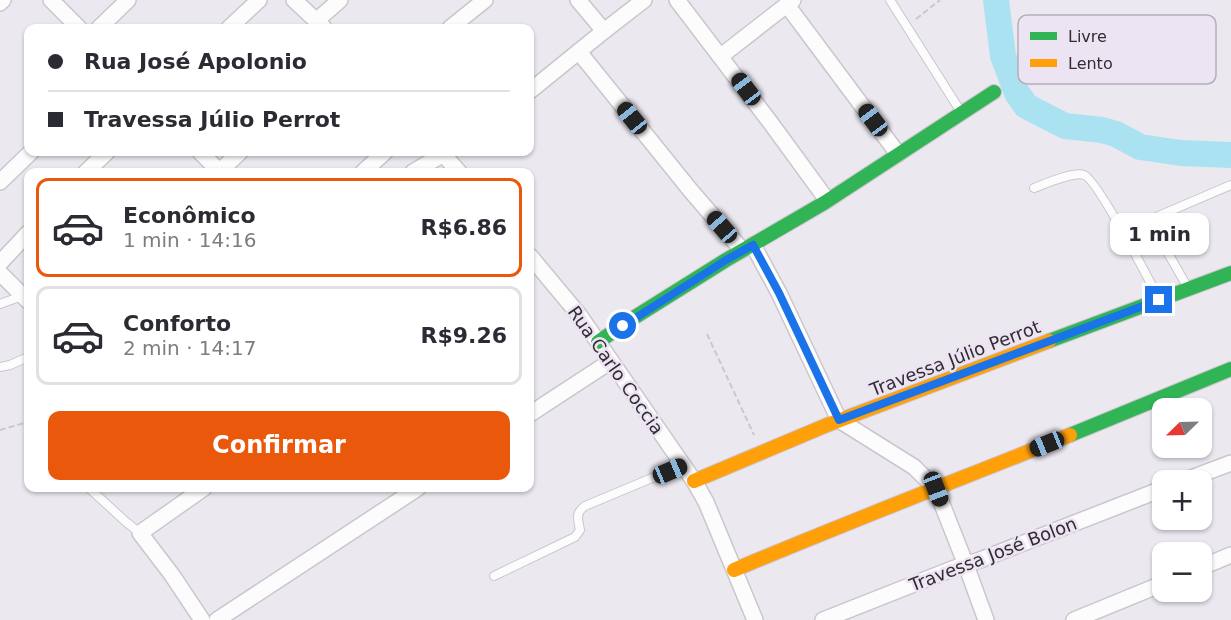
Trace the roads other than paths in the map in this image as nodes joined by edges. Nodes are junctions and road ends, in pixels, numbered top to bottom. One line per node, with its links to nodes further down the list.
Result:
1 (51, 0): 12 (street)
2 (128, 0): 13 (street)
3 (259, 0): 14 (street)
4 (294, 0): 15 (street)
5 (340, 0): 16 (street)
6 (485, 0): 17 (street)
7 (578, 0): 18 (street)
8 (644, 0): 18 (street)
9 (677, 0): 20 (street)
10 (890, 0): 23 (lane)
11 (790, 3): 20 (street); 24 (street)
12 (75, 24)
13 (103, 24)
14 (234, 24)
15 (319, 24)
16 (321, 24)
17 (455, 24)
18 (604, 31): 19 (street)
19 (579, 52): 21 (street); 43 (street)
20 (721, 56): 39 (street)
21 (534, 88)
22 (994, 92): 23 (street)
23 (962, 113): 24 (street)
24 (898, 154): 39 (street)
25 (27, 156): 36 (street)
26 (99, 156): 31 (street)
27 (204, 156): 32 (street)
28 (236, 156): 33 (street)
29 (381, 156): 34 (street)
30 (438, 156): 35 (street)
31 (89, 168)
32 (215, 168)
33 (223, 168)
34 (367, 168)
35 (419, 168)
36 (0, 182)
37 (1231, 185): 40 (lane)
38 (1034, 188): 41 (lane)
39 (828, 200): 43 (street)
40 (1149, 220): 41 (lane); 48 (lane)
41 (1121, 230): 51 (lane)
42 (24, 237): 45 (street)
43 (747, 248): 53 (street); 59 (street)
44 (534, 261): 53 (street, Rua Carlo Coccia)
45 (0, 262)
46 (0, 273): 49 (street)
47 (1231, 273): 48 (street, Travessa Júlio Perrot)
48 (1189, 289): 51 (street, Travessa Júlio Perrot)
49 (24, 296)
50 (24, 298): 52 (lane)
51 (1159, 300): 59 (street, Travessa Júlio Perrot)
52 (0, 304)
53 (598, 342): 55 (street, Rua Carlo Coccia)
54 (24, 359): 56 (lane)
55 (611, 361): 58 (street); 61 (street, Rua Carlo Coccia)
56 (0, 367)
57 (1231, 369): 64 (street)
58 (534, 411)
59 (839, 420): 63 (street, Travessa Júlio Perrot); 64 (street)
60 (1231, 463): 62 (street)
61 (683, 465): 63 (street, Rua Carlo Coccia); 74 (lane)
62 (1212, 470)
63 (694, 481): 73 (street, Rua Carlo Coccia)
64 (936, 489): 72 (street); 73 (street)
65 (93, 492): 69 (lane)
66 (198, 492): 69 (street)
67 (412, 492): 77 (street)
68 (1152, 493): 72 (street, Travessa José Bolon)
69 (140, 533): 76 (street)
70 (1231, 555): 71 (street)
71 (1212, 563)
72 (966, 565): 79 (street, Travessa José Bolon); 80 (street)
73 (734, 570): 78 (street, Rua Carlo Coccia)
74 (494, 576)
75 (1152, 588): 81 (street)
76 (202, 620)
77 (217, 620)
78 (754, 620)
79 (823, 620)
80 (986, 620)
81 (1074, 620)

